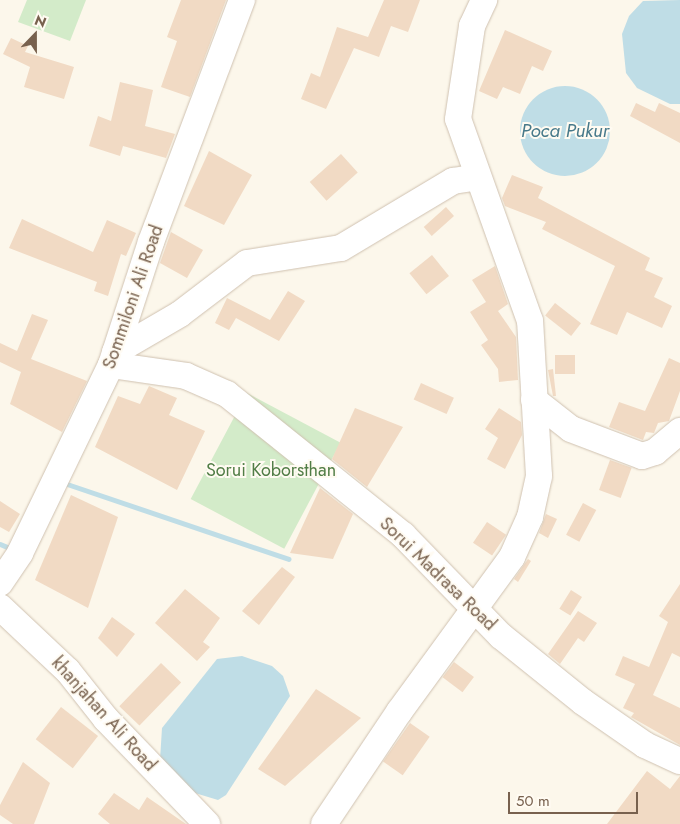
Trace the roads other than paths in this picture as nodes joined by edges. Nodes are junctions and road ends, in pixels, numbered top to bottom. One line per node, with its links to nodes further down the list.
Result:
1 (242, 0): 4 (street, Sommiloni Ali Road)
2 (484, 0): 3 (street)
3 (478, 177): 4 (street); 5 (street)
4 (113, 359): 7 (street, Sommiloni Ali Road); 10 (street, Sorui Madrasa Road)
5 (534, 400): 6 (street); 10 (street)
6 (680, 431)
7 (10, 549): 8 (street, Sommiloni Ali Road)
8 (0, 583)
9 (0, 607): 12 (street, khanjahan Ali Road)
10 (475, 611): 11 (street, Sorui Madrasa Road); 13 (street)
11 (680, 761)
12 (207, 824)
13 (324, 824)

